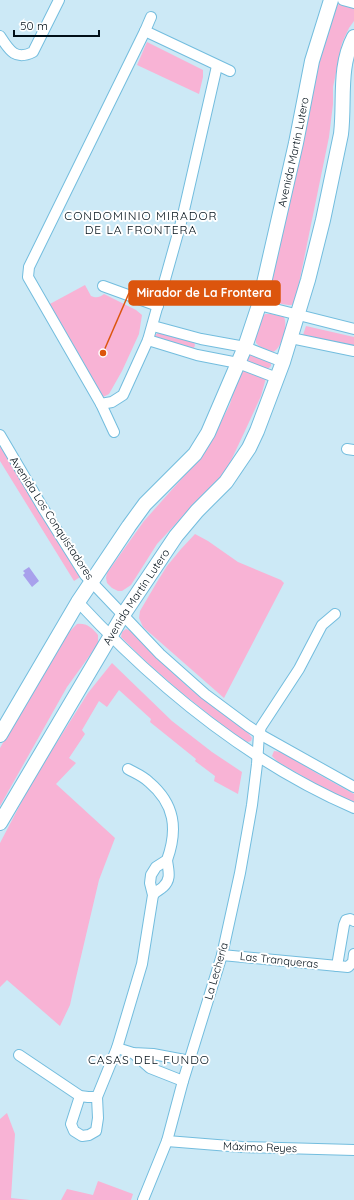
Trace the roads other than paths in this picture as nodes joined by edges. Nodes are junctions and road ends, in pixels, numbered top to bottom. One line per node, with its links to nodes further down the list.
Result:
1 (59, 0): 7 (street)
2 (331, 0): 12 (street, Avenida Martín Lutero)
3 (343, 0): 4 (street)
4 (354, 3)
5 (151, 17): 6 (street)
6 (145, 31): 9 (street); 26 (street)
7 (0, 36)
8 (354, 37): 14 (street, Avenida Martín Lutero)
9 (217, 66): 10 (street); 13 (street)
10 (230, 71)
11 (103, 286): 13 (street)
12 (259, 305): 14 (street); 20 (street, Avenida Martín Lutero)
13 (158, 306): 15 (street)
14 (298, 315): 16 (street); 17 (street, Avenida Martín Lutero)
15 (152, 326): 18 (street); 19 (street)
16 (354, 329)
17 (291, 338): 21 (street); 23 (street, Avenida Martín Lutero)
18 (201, 339): 20 (street); 22 (street)
19 (148, 340): 22 (street); 26 (street)
20 (245, 347): 23 (street); 24 (street, Avenida Martín Lutero)
21 (354, 351)
22 (197, 355): 24 (street)
23 (283, 362): 25 (street, Avenida Martín Lutero)
24 (238, 363): 25 (street); 29 (street, Avenida Martín Lutero)
25 (277, 378): 32 (street, Avenida Martín Lutero)
26 (101, 404): 27 (street)
27 (114, 432)
28 (0, 435): 29 (street, Avenida Los Conquistadores)
29 (92, 582): 30 (street, Avenida Martín Lutero); 32 (street, Avenida Los Conquistadores)
30 (78, 602): 33 (street); 35 (street, Avenida Martín Lutero)
31 (335, 614): 34 (street)
32 (123, 615): 33 (street, Avenida Martín Lutero); 34 (street, Avenida Los Conquistadores)
33 (110, 636): 36 (street); 40 (street, Avenida Martín Lutero)
34 (259, 734): 36 (street, La Lechería); 38 (street, Avenida Los Conquistadores)
35 (0, 736)
36 (258, 757): 39 (street); 45 (street, La Lechería)
37 (128, 768): 41 (street)
38 (354, 787)
39 (354, 808)
40 (0, 823)
41 (167, 860): 42 (street); 42 (street)
42 (153, 895): 47 (street)
43 (354, 921): 46 (street)
44 (354, 954): 46 (street, Las Tranqueras)
45 (222, 955): 46 (street, Las Tranqueras); 50 (street, La Lechería)
46 (337, 966)
47 (116, 1048): 48 (street); 53 (street)
48 (134, 1053): 50 (street); 51 (street)
49 (19, 1055): 52 (street)
50 (190, 1061): 51 (street, La Lechería)
51 (183, 1081): 54 (street, La Lechería)
52 (80, 1096): 53 (street); 53 (street)
53 (97, 1097)
54 (167, 1141): 55 (street, Máximo Reyes); 56 (street, La Lechería)
55 (354, 1150)
56 (143, 1200)

